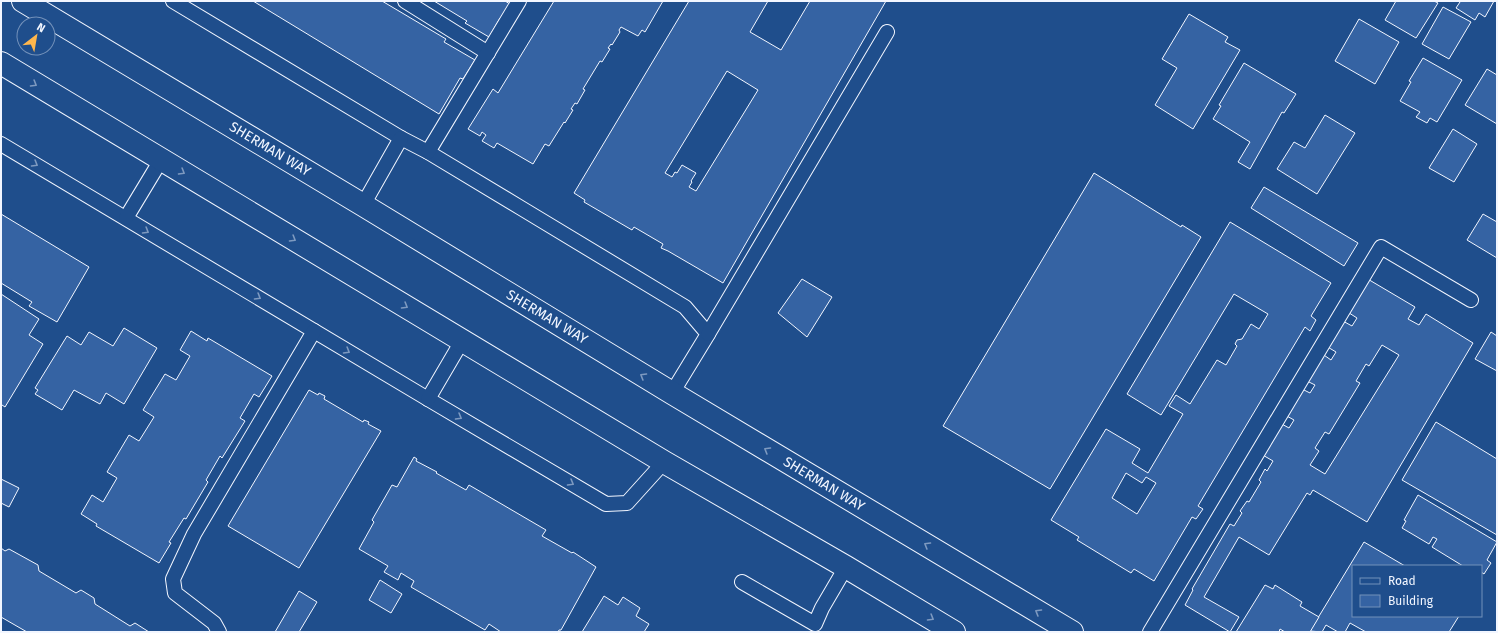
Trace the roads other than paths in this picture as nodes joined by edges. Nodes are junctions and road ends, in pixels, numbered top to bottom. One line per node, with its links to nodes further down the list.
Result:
1 (23, 1): 12 (main road, SHERMAN WAY)
2 (173, 1): 8 (lane)
3 (405, 1): 6 (lane)
4 (519, 1): 6 (lane)
5 (887, 32): 16 (lane)
6 (488, 53): 10 (lane)
7 (1, 63): 11 (main road, one-way to 11)
8 (401, 138): 10 (lane); 12 (lane)
9 (1, 144): 13 (lane, one-way to 13)
10 (428, 152): 16 (lane)
11 (161, 160): 13 (lane); 17 (main road, one-way to 17)
12 (363, 205): 18 (main road, SHERMAN WAY, one-way to 12)
13 (126, 218): 15 (lane, one-way to 15)
14 (1471, 300): 26 (lane)
15 (314, 331): 19 (lane, one-way to 19); 23 (lane)
16 (708, 334): 18 (lane)
17 (462, 341): 19 (lane); 20 (main road)
18 (672, 393): 25 (main road, SHERMAN WAY, one-way to 18)
19 (428, 399): 20 (lane, one-way to 20)
20 (664, 462): 21 (main road)
21 (846, 567): 22 (lane); 24 (main road, one-way to 24)
22 (742, 582)
23 (219, 632)
24 (954, 632)
25 (1072, 632)
26 (1150, 632)

